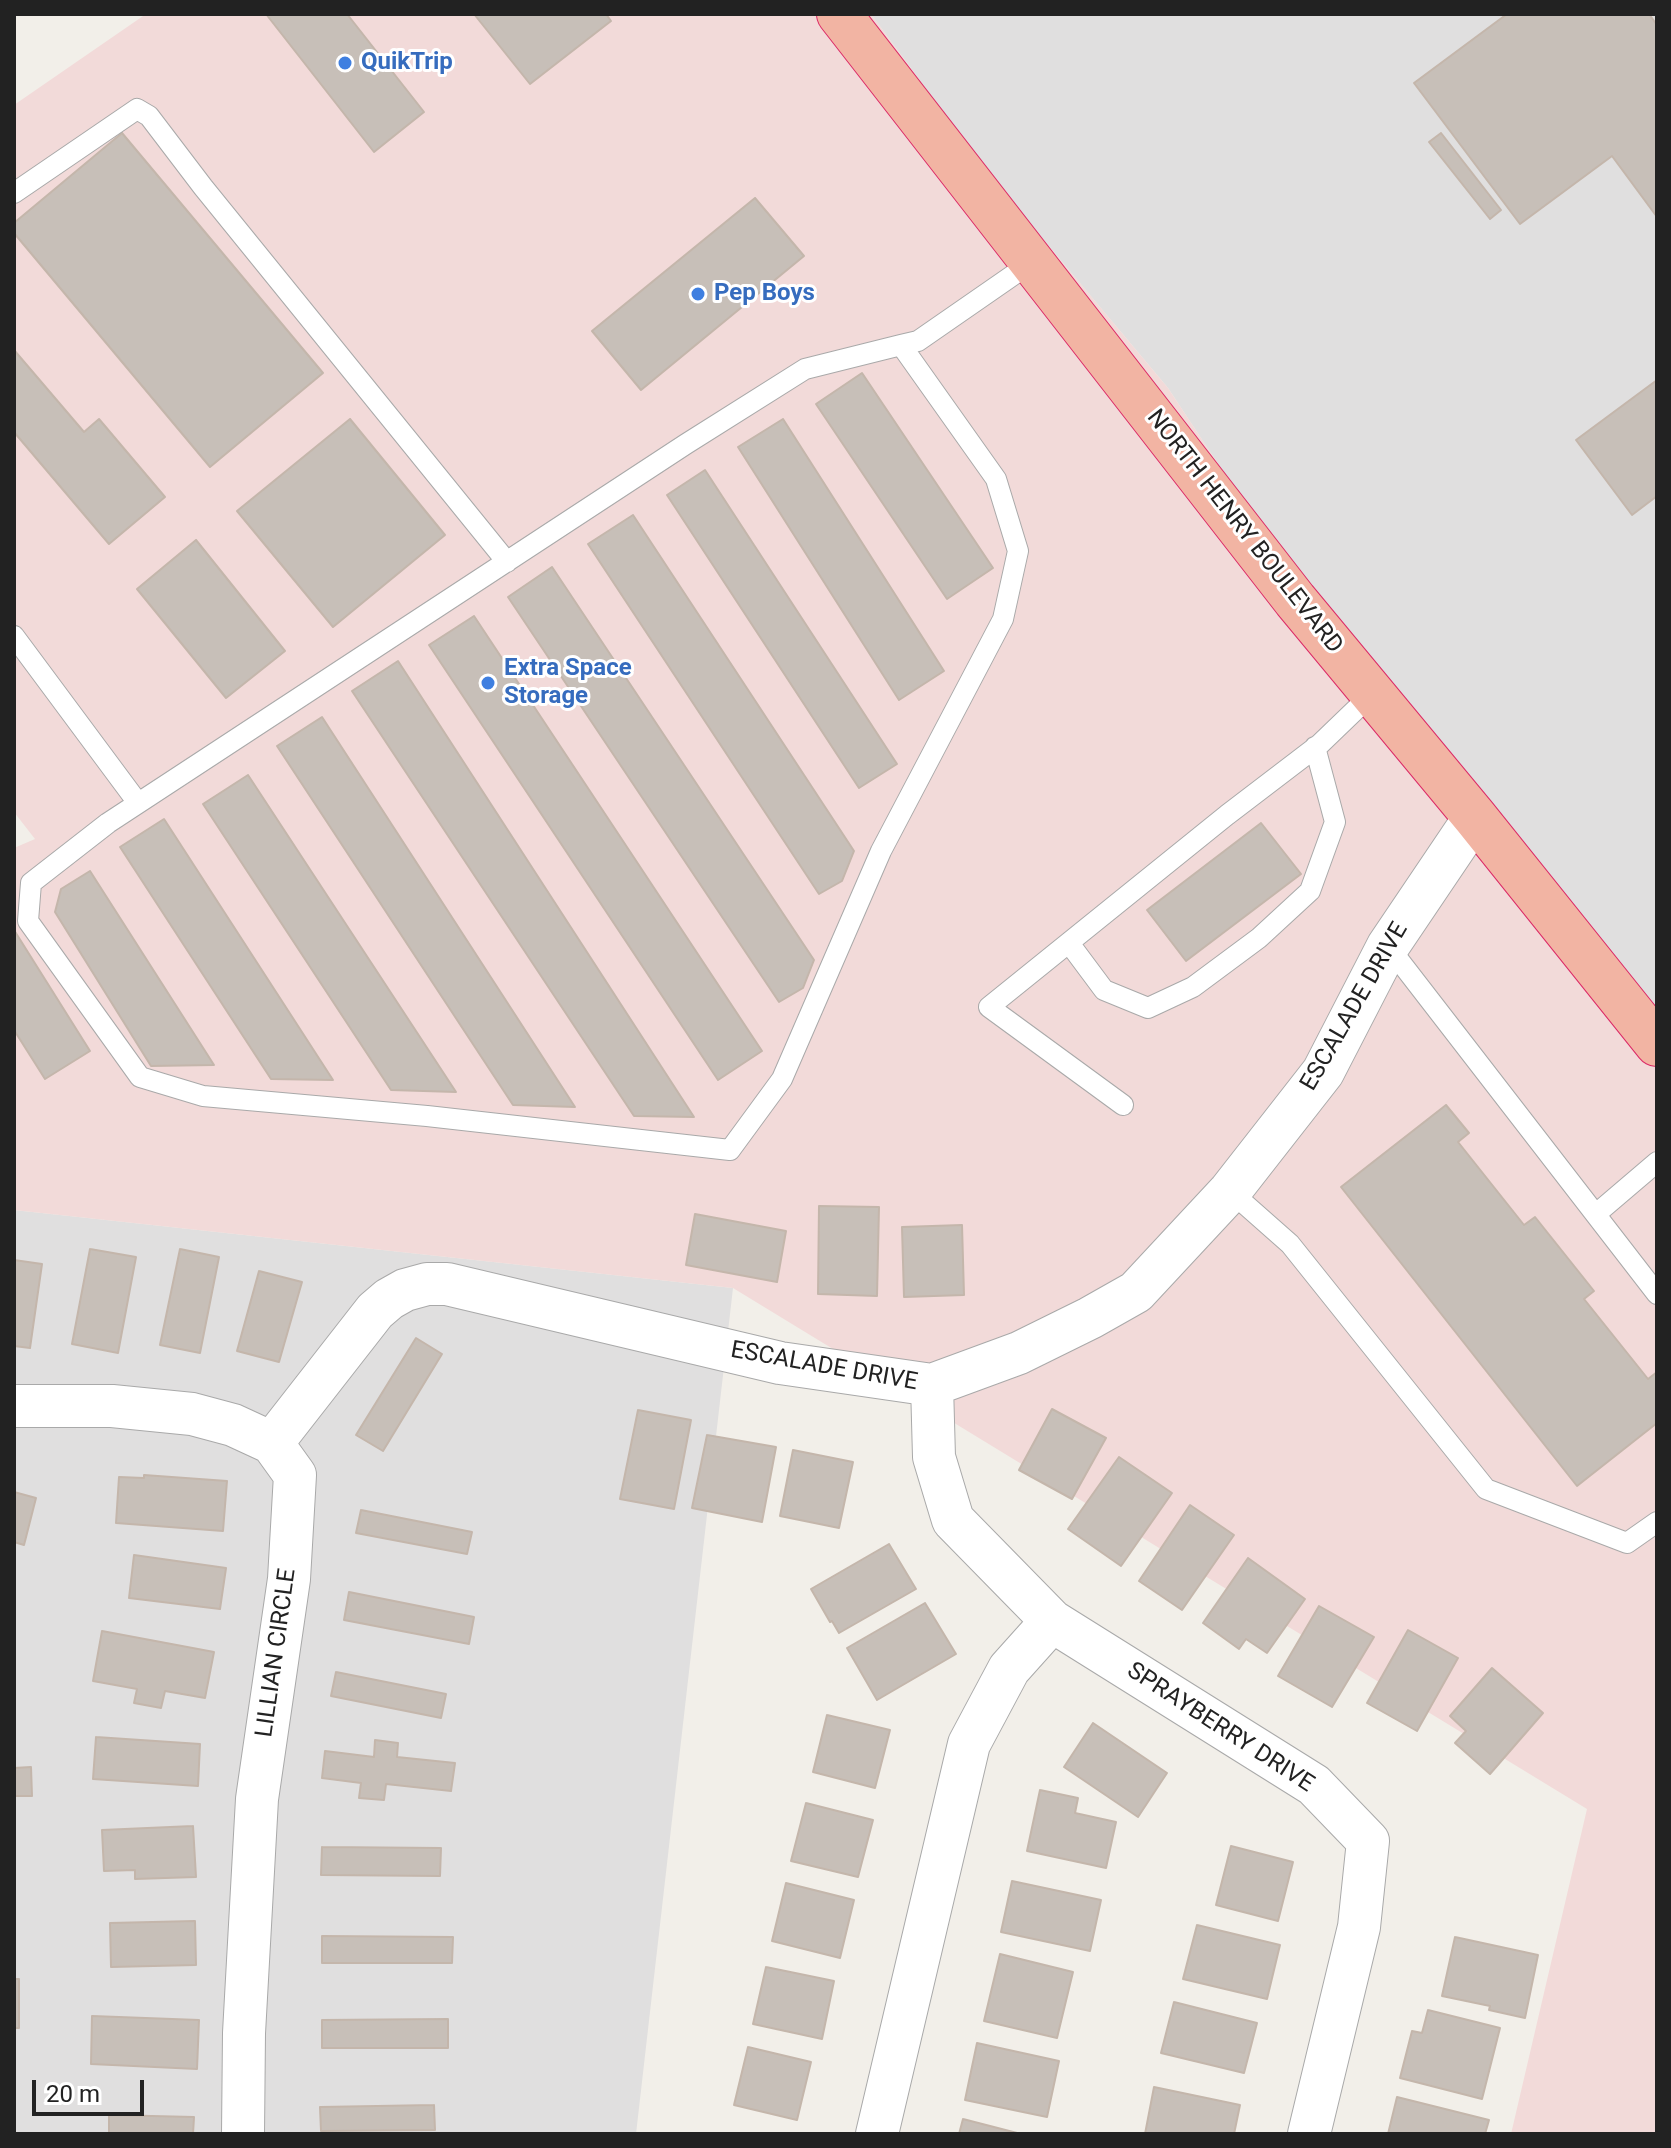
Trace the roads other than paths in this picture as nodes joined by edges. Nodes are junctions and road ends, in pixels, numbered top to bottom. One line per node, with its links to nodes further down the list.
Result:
1 (839, 14): 3 (highway, NORTH HENRY BOULEVARD)
2 (14, 193): 5 (lane)
3 (1032, 262): 4 (lane); 7 (highway, NORTH HENRY BOULEVARD)
4 (901, 345): 5 (lane); 9 (lane)
5 (507, 562): 9 (lane)
6 (14, 636): 9 (lane)
7 (1373, 693): 8 (lane); 10 (highway, NORTH HENRY BOULEVARD)
8 (1315, 747): 11 (lane); 11 (lane)
9 (138, 803)
10 (1475, 817): 12 (street, ESCALADE DRIVE); 13 (highway, NORTH HENRY BOULEVARD)
11 (1069, 943): 14 (lane)
12 (1388, 946): 16 (street, ESCALADE DRIVE); 17 (lane)
13 (1657, 1044)
14 (1123, 1105)
15 (1657, 1162): 17 (lane)
16 (1230, 1191): 19 (street, ESCALADE DRIVE); 22 (lane)
17 (1596, 1214): 18 (lane)
18 (1657, 1294)
19 (932, 1385): 21 (street, ESCALADE DRIVE); 23 (street, SPRAYBERRY DRIVE)
20 (14, 1406): 21 (street)
21 (272, 1443): 24 (street, LILLIAN CIRCLE)
22 (1657, 1522)
23 (1052, 1621): 25 (street); 26 (street, SPRAYBERRY DRIVE)
24 (243, 2134)
25 (877, 2134)
26 (1309, 2134)

